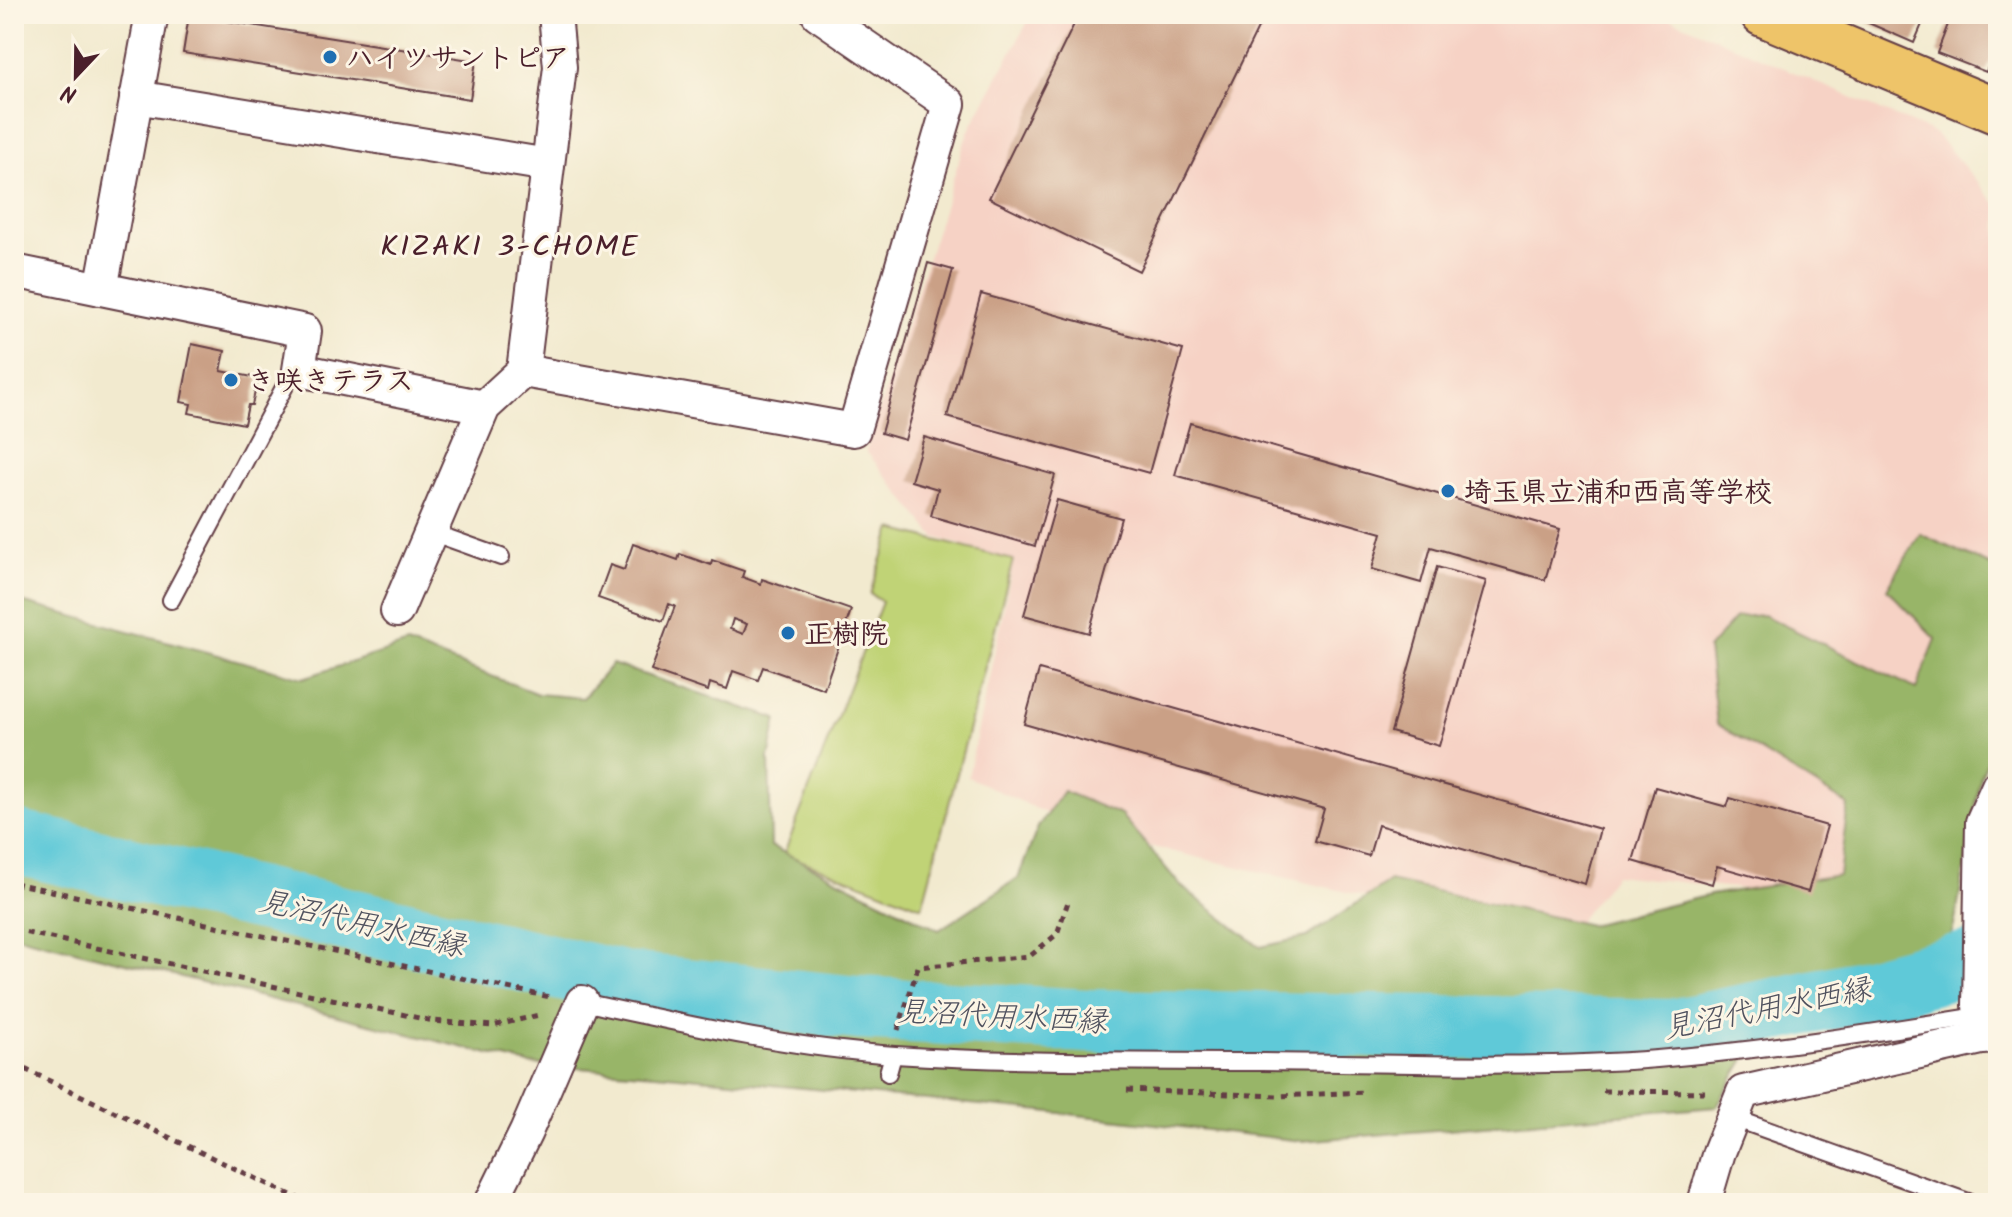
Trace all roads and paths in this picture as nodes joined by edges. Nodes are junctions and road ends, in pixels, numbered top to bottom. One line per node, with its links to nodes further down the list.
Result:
1 (152, 14): 5 (street)
2 (555, 14): 7 (street)
3 (818, 14): 11 (street)
4 (1763, 14): 6 (main road)
5 (136, 97): 7 (street); 9 (street)
6 (1998, 112)
7 (548, 165): 11 (street)
8 (14, 271): 9 (street)
9 (101, 289): 10 (street)
10 (299, 370): 12 (street); 15 (lane)
11 (523, 371): 12 (street)
12 (484, 407): 13 (street)
13 (431, 532): 14 (lane); 16 (street)
14 (501, 557)
15 (171, 600)
16 (397, 611)
17 (1998, 786): 18 (street)
18 (1990, 830): 23 (street)
19 (14, 883): 22 (path)
20 (1069, 899): 24 (path)
21 (14, 930): 22 (path)
22 (582, 1002): 25 (lane); 30 (street)
23 (1984, 1024): 25 (lane); 28 (street)
24 (897, 1034)
25 (893, 1055): 27 (lane)
26 (14, 1064): 29 (path)
27 (888, 1073)
28 (1731, 1117): 31 (street); 32 (lane)
29 (308, 1203)
30 (491, 1203)
31 (1704, 1203)
32 (1971, 1203)

